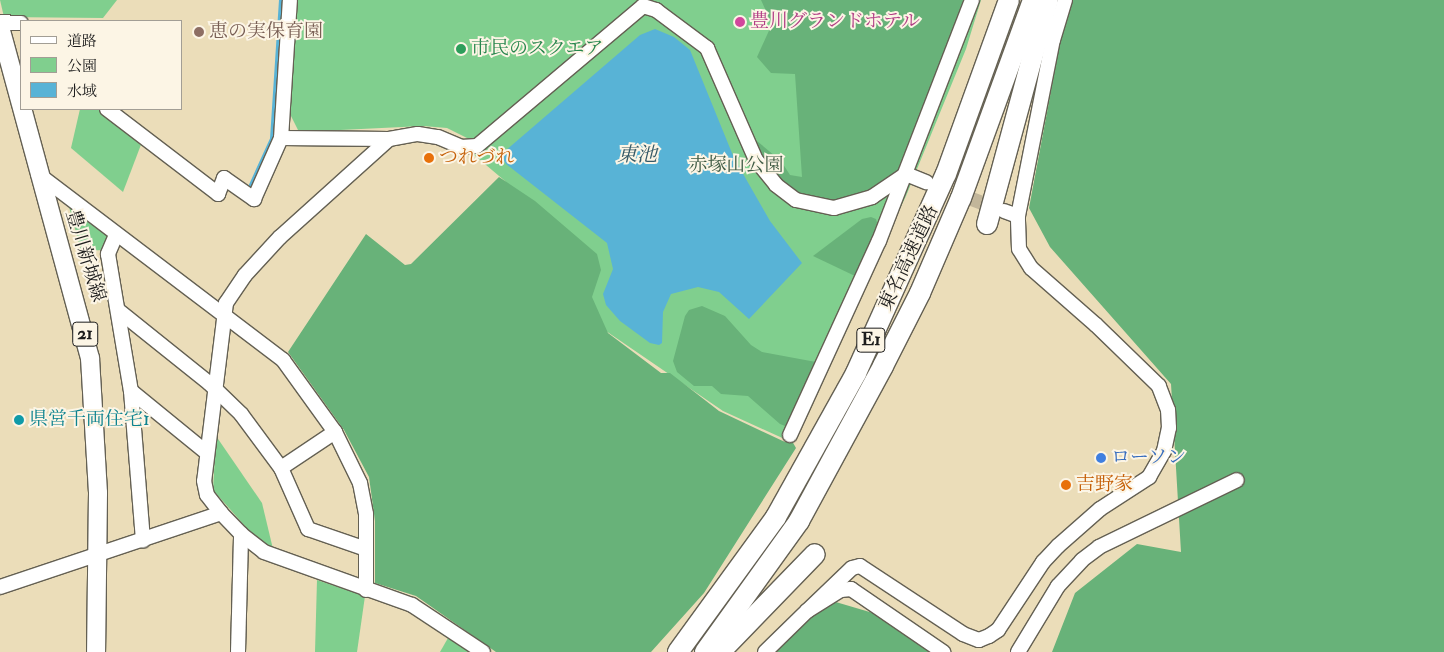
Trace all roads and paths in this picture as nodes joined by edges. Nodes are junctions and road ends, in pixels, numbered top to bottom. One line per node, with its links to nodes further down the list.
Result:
1 (290, 0): 13 (street)
2 (972, 0): 16 (street)
3 (1009, 0): 43 (highway, 東名高速道路 / E1)
4 (1034, 0): 44 (highway, 東名高速道路 / E1)
5 (1048, 0): 20 (highway)
6 (1065, 0): 19 (street)
7 (0, 22): 8 (street)
8 (20, 23)
9 (0, 27): 10 (main road, 豊川新城線 / 21)
10 (20, 104)
11 (21, 110): 15 (main road, 豊川新城線 / 21)
12 (108, 110): 13 (street)
13 (281, 138): 14 (street)
14 (389, 139): 16 (street); 23 (street)
15 (38, 174): 21 (street); 35 (main road, 豊川新城線 / 21)
16 (906, 174): 17 (street); 27 (street)
17 (926, 182)
18 (1004, 211): 19 (street)
19 (1018, 216): 39 (street)
20 (987, 224)
21 (116, 236): 22 (street); 23 (street)
22 (119, 311): 24 (street); 25 (street)
23 (223, 317): 25 (street); 26 (street)
24 (131, 391): 28 (street); 33 (street)
25 (216, 391): 28 (street); 29 (street)
26 (335, 432): 29 (street); 34 (street)
27 (790, 435)
28 (207, 452): 31 (street)
29 (281, 468): 34 (street)
30 (1237, 480): 48 (street)
31 (222, 513): 32 (street); 33 (street)
32 (240, 534): 38 (street); 41 (street)
33 (143, 541): 35 (street)
34 (366, 549): 38 (street)
35 (97, 553): 37 (street); 40 (main road, 豊川新城線 / 21)
36 (815, 554): 45 (highway)
37 (0, 587)
38 (366, 590): 42 (street)
39 (807, 611): 46 (street); 47 (street)
40 (96, 652)
41 (238, 652)
42 (483, 652)
43 (678, 652)
44 (705, 652)
45 (720, 652)
46 (765, 652)
47 (943, 652)
48 (1018, 652)

